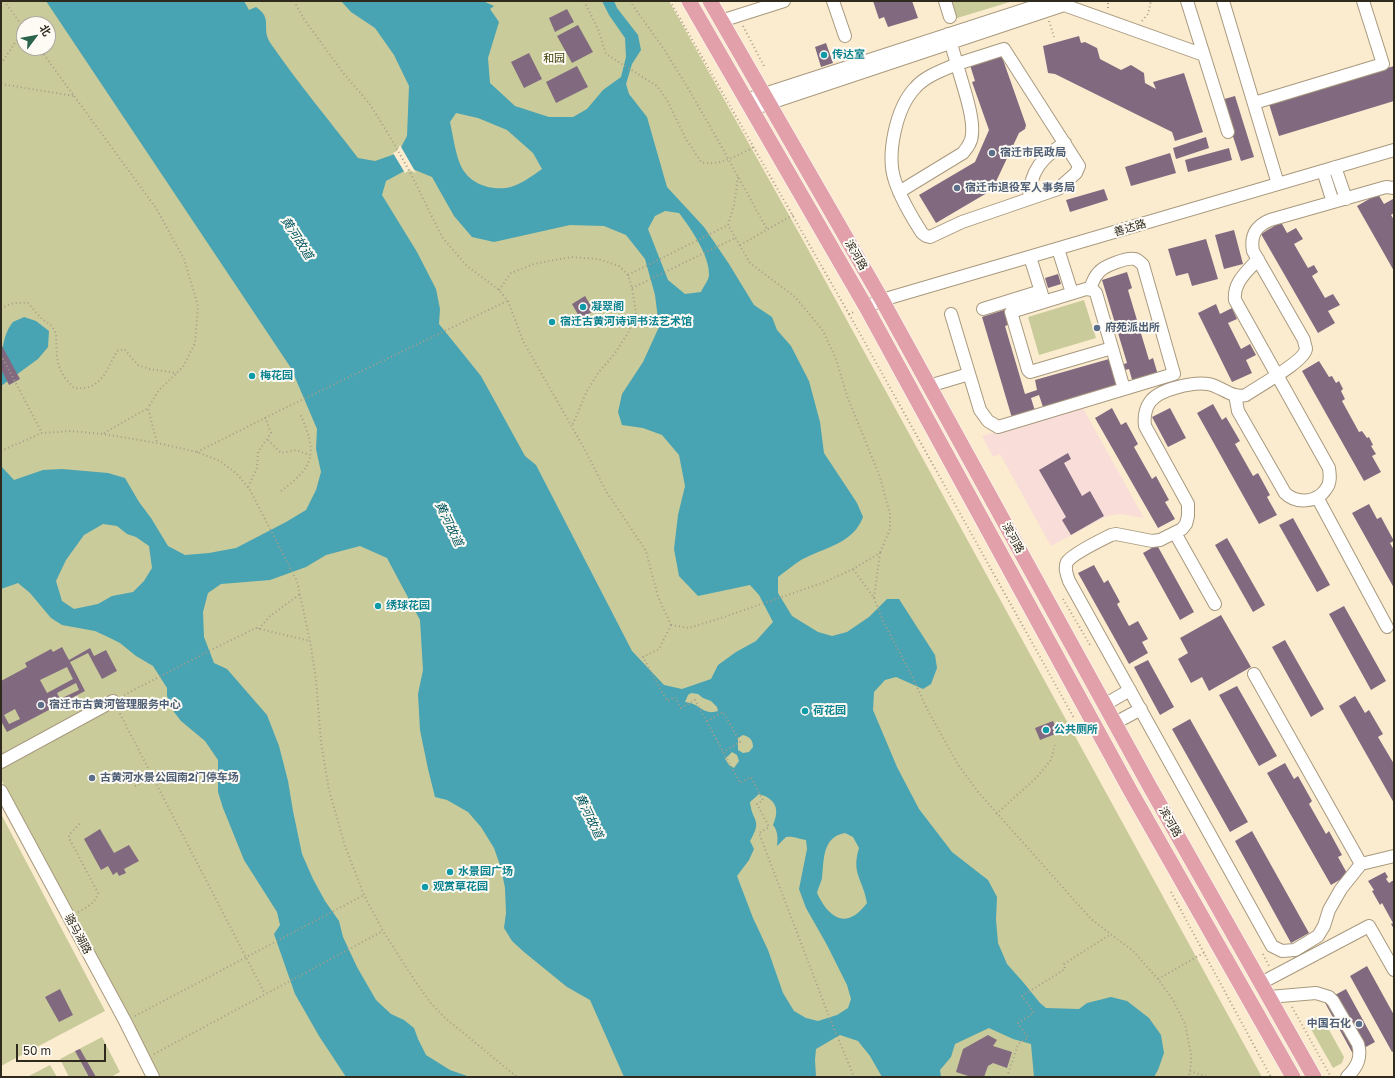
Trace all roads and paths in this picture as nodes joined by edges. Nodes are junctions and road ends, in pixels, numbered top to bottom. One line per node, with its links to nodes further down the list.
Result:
1 (4, 1): 17 (path)
2 (294, 1): 59 (path)
3 (584, 1): 38 (path)
4 (630, 1): 38 (path)
5 (670, 1): 36 (path)
6 (689, 1): 33 (main road, 滨河路)
7 (710, 1): 19 (main road, 滨河路)
8 (784, 1): 16 (street)
9 (833, 1): 21 (street)
10 (945, 1): 18 (street)
11 (1050, 1): 22 (street)
12 (1151, 1): 20 (path)
13 (1187, 1): 24 (street)
14 (1223, 1): 32 (street)
15 (1364, 1): 32 (street)
16 (737, 16): 19 (street); 28 (path)
17 (16, 17)
18 (950, 17)
19 (721, 20): 31 (main road, 滨河路)
20 (1134, 30): 22 (street); 24 (street)
21 (845, 36)
22 (950, 39): 27 (street); 31 (street)
23 (16, 41): 26 (path)
24 (1204, 55): 34 (street)
25 (45, 56): 30 (path)
26 (1, 64)
27 (957, 64): 35 (street); 44 (street); 44 (street)
28 (766, 70)
29 (1, 84): 30 (path)
30 (75, 96): 71 (path)
31 (766, 99): 33 (street); 62 (main road, 滨河路)
32 (1254, 103): 42 (street)
33 (749, 105): 64 (main road, 滨河路)
34 (1228, 132)
35 (1065, 142): 45 (street); 45 (street)
36 (754, 147): 38 (path); 48 (path)
37 (1394, 150): 39 (street, 善达路)
38 (728, 159): 41 (path)
39 (1336, 168): 40 (street, 善达路); 46 (street)
40 (1322, 171): 42 (street, 善达路); 47 (street)
41 (738, 177): 49 (path); 50 (path)
42 (1278, 184): 53 (street, 善达路)
43 (1394, 188): 46 (street)
44 (899, 192): 45 (street)
45 (1029, 199)
46 (1346, 199): 47 (street)
47 (1333, 202): 55 (street)
48 (793, 215): 50 (path); 67 (path)
49 (728, 225): 51 (path); 56 (path)
50 (767, 229): 52 (path)
51 (735, 238): 52 (path); 57 (path)
52 (740, 245): 92 (path)
53 (1058, 249): 54 (street, 善达路); 60 (street)
54 (1030, 257): 61 (street); 62 (street, 善达路)
55 (1258, 259): 73 (street); 73 (street)
56 (628, 275): 57 (path); 59 (path)
57 (632, 288): 80 (path)
58 (1090, 289): 60 (street); 69 (street); 75 (street)
59 (499, 290): 63 (path)
60 (1072, 293): 61 (street)
61 (1042, 296): 66 (street); 69 (street)
62 (882, 300): 64 (street, 善达路); 74 (main road, 滨河路)
63 (508, 301): 79 (path); 80 (path)
64 (866, 307): 67 (path); 146 (main road, 滨河路)
65 (1, 309): 71 (path)
66 (982, 309)
67 (848, 314): 110 (path)
68 (951, 314): 72 (street)
69 (1112, 348): 75 (street)
70 (1, 355): 81 (path)
71 (177, 373): 77 (path)
72 (969, 374): 74 (street); 75 (street)
73 (1276, 376): 76 (street); 90 (street)
74 (930, 386): 106 (main road, 滨河路)
75 (1124, 389)
76 (1235, 395): 90 (street); 91 (street)
77 (148, 408): 82 (path); 84 (path)
78 (300, 413): 87 (path)
79 (266, 417): 83 (path); 86 (path)
80 (572, 427): 98 (path)
81 (42, 434): 82 (path); 85 (path)
82 (103, 434): 84 (path)
83 (268, 440): 87 (path); 88 (path)
84 (157, 443): 86 (path)
85 (1, 451)
86 (197, 452): 88 (path)
87 (310, 455): 89 (path)
88 (248, 487): 94 (path)
89 (281, 491)
90 (1317, 497): 99 (street)
91 (1175, 533): 97 (street); 104 (street)
92 (880, 552): 93 (path); 96 (path)
93 (853, 569): 96 (path); 98 (path)
94 (300, 594): 100 (path); 101 (path)
95 (1062, 596): 102 (path)
96 (874, 598): 117 (path)
97 (1215, 604)
98 (671, 625): 108 (path)
99 (1387, 627)
100 (259, 629): 101 (path); 105 (path)
101 (310, 640): 122 (path)
102 (1091, 648)
103 (1254, 674): 120 (street)
104 (1130, 690): 106 (street); 107 (street)
105 (113, 701): 113 (street); 114 (path)
106 (1104, 704): 109 (main road, 滨河路)
107 (1141, 709): 109 (street); 120 (street)
108 (707, 721): 112 (path); 112 (path)
109 (1115, 723): 132 (main road, 滨河路)
110 (1077, 724)
111 (1055, 745): 117 (path)
112 (723, 752): 141 (path)
113 (1, 762)
114 (153, 778): 115 (path); 128 (path)
115 (135, 786)
116 (1, 791): 123 (street, 骆马湖路)
117 (996, 814): 125 (path)
118 (81, 822): 123 (path)
119 (1394, 856): 120 (street)
120 (1361, 864)
121 (1170, 890): 127 (path)
122 (364, 895): 124 (path); 128 (path)
123 (69, 917): 136 (street, 骆马湖路)
124 (382, 931): 133 (path); 140 (path)
125 (1112, 934): 131 (path); 142 (path)
126 (1259, 948): 130 (path)
127 (1205, 952): 131 (path); 145 (path)
128 (246, 957): 133 (path); 136 (path)
129 (1394, 970): 130 (street)
130 (1275, 976): 132 (street)
131 (1158, 979): 138 (path)
132 (1261, 984): 135 (main road, 滨河路)
133 (265, 994): 137 (path)
134 (1285, 995): 135 (street); 148 (path); 149 (street)
135 (1269, 997): 147 (main road, 滨河路)
136 (125, 1021): 137 (street, 骆马湖路)
137 (144, 1059): 139 (street, 骆马湖路)
138 (1190, 1071): 143 (path); 144 (path)
139 (153, 1077)
140 (517, 1077)
141 (854, 1077)
142 (1007, 1077)
143 (1189, 1077)
144 (1208, 1077)
145 (1272, 1077)
146 (1293, 1077)
147 (1314, 1077)
148 (1331, 1077)
149 (1347, 1077)

